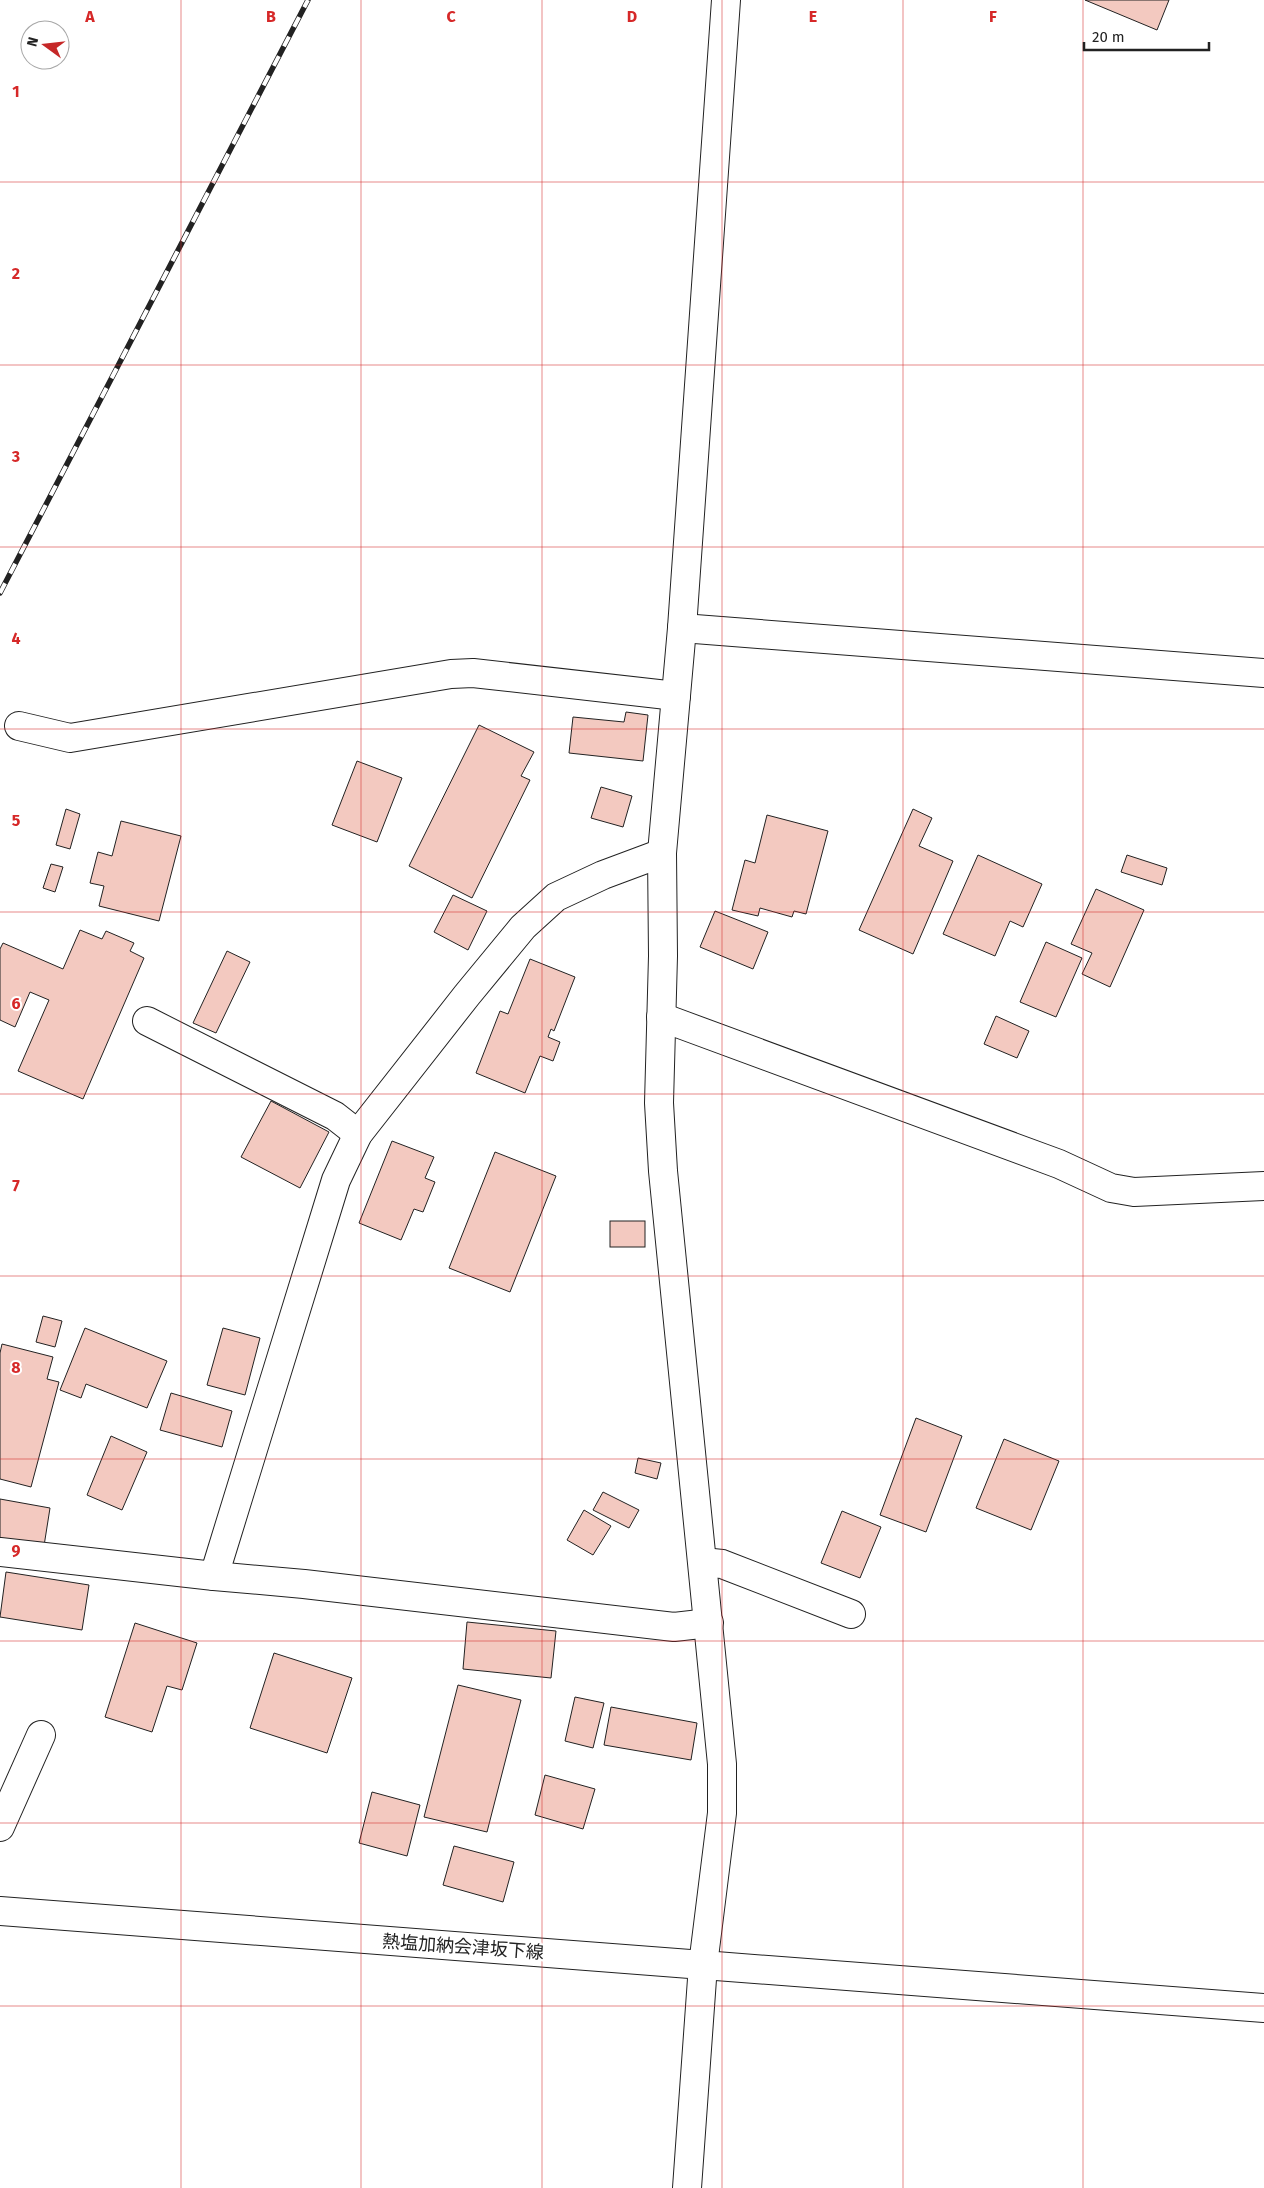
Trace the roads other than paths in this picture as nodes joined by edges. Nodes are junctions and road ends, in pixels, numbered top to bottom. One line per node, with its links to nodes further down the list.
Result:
1 (726, 0): 2 (street)
2 (682, 628): 3 (street); 4 (street)
3 (1264, 673)
4 (676, 696): 5 (street); 6 (street)
5 (19, 726)
6 (662, 853): 7 (street); 9 (street)
7 (662, 1017): 10 (street); 12 (street)
8 (147, 1021): 9 (street)
9 (358, 1134): 13 (street)
10 (1264, 1186)
11 (0, 1552): 13 (street)
12 (703, 1562): 14 (street); 15 (street)
13 (214, 1576): 15 (street)
14 (852, 1614)
15 (709, 1623): 19 (street)
16 (41, 1735): 17 (street)
17 (0, 1827)
18 (0, 1911): 19 (street, 熱塩加納会津坂下線)
19 (703, 1965): 20 (street, 熱塩加納会津坂下線); 21 (street)
20 (1264, 2008)
21 (687, 2188)

